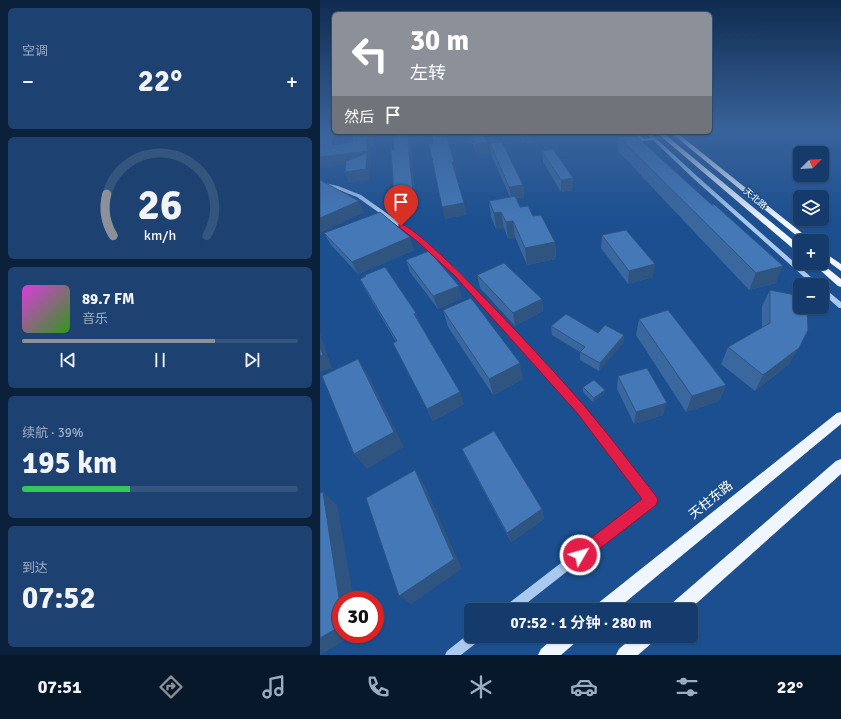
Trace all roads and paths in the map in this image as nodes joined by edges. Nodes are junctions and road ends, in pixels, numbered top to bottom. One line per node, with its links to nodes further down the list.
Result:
1 (677, 161): 10 (street)
2 (693, 161): 6 (main road, 天北路)
3 (708, 161): 5 (main road, 天北路)
4 (320, 183): 16 (street)
5 (799, 234)
6 (793, 244)
7 (829, 259): 8 (main road)
8 (841, 268)
9 (824, 270): 11 (main road)
10 (809, 278)
11 (841, 284)
12 (829, 296): 13 (street)
13 (841, 306)
14 (841, 417): 17 (main road, 天柱东路)
15 (841, 465): 18 (main road)
16 (518, 603)
17 (612, 603)
18 (684, 603)
19 (467, 643): 22 (street)
20 (562, 643): 23 (main road)
21 (639, 643): 24 (main road)
22 (451, 655)
23 (547, 655)
24 (625, 655)

